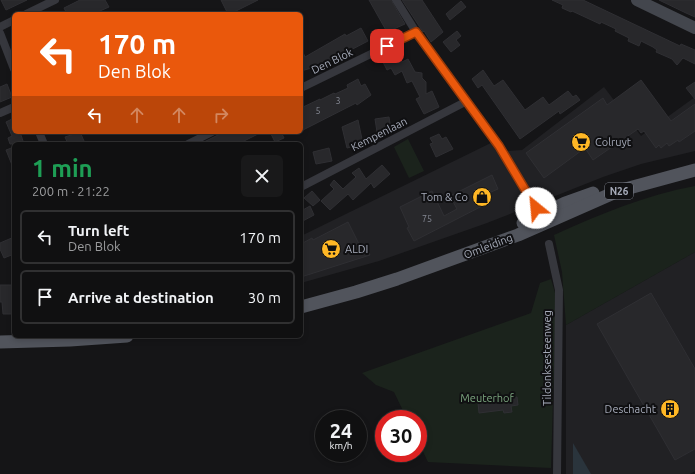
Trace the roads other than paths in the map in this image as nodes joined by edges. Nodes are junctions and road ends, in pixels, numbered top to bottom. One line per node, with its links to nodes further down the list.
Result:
1 (55, 0): 4 (street)
2 (396, 0): 8 (street)
3 (637, 0): 7 (street)
4 (30, 12)
5 (12, 21): 6 (street)
6 (0, 27)
7 (695, 28)
8 (416, 32): 11 (street, Den Blok); 12 (street)
9 (0, 33): 10 (street)
10 (12, 64)
11 (303, 87)
12 (467, 101): 19 (street, Kempenlaan); 20 (street)
13 (12, 108): 14 (street)
14 (0, 113)
15 (208, 134): 16 (street)
16 (192, 142)
17 (695, 164): 20 (main road, Omleiding / N26)
18 (695, 170): 20 (main road, Omleiding / N26)
19 (303, 185)
20 (543, 219): 22 (main road, Omleiding / N26); 23 (main road, Omleiding / N26)
21 (549, 244): 28 (street, Tildonksesteenweg)
22 (303, 299)
23 (303, 306)
24 (0, 336): 25 (main road)
25 (12, 336)
26 (98, 338): 27 (main road)
27 (0, 342)
28 (557, 474)

